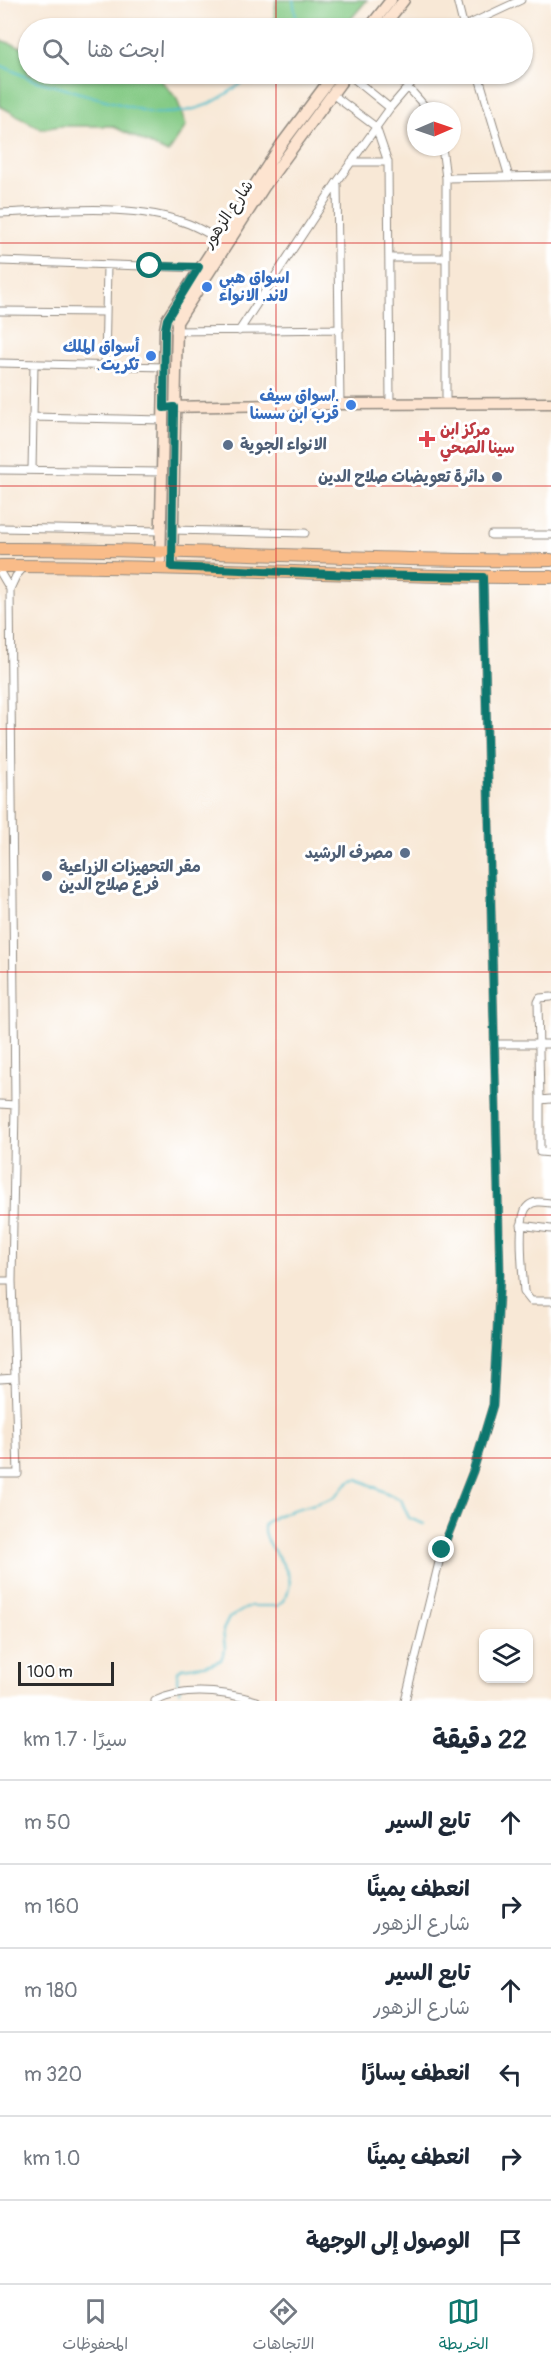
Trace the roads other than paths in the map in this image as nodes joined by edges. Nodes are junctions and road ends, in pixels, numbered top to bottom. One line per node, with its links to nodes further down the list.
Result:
1 (391, 0): 5 (main road)
2 (404, 0): 6 (main road)
3 (457, 0): 7 (street)
4 (521, 0): 8 (street)
5 (377, 18)
6 (390, 18)
7 (461, 18)
8 (484, 18)
9 (327, 84): 27 (main road, شارع الزهور)
10 (340, 84): 15 (main road, شارع الزهور)
11 (360, 84): 17 (street)
12 (405, 84): 14 (street)
13 (481, 84): 23 (street)
14 (408, 86): 16 (street); 17 (street)
15 (332, 94): 18 (street); 36 (main road, شارع الزهور)
16 (421, 102)
17 (390, 108): 18 (street)
18 (376, 127): 20 (street); 21 (street)
19 (443, 156): 24 (street)
20 (351, 162): 21 (street); 25 (street)
21 (388, 162): 28 (street)
22 (551, 176): 23 (street)
23 (509, 177): 24 (street)
24 (446, 178): 29 (street)
25 (337, 182): 35 (street); 37 (street)
26 (0, 213): 27 (street)
27 (218, 239): 32 (main road, شارع الزهور)
28 (389, 258): 29 (street); 44 (street)
29 (446, 258): 45 (street)
30 (0, 261): 31 (street)
31 (107, 265): 32 (street); 34 (street)
32 (199, 267): 41 (main road, شارع الزهور)
33 (0, 311): 34 (street)
34 (106, 312): 40 (street)
35 (340, 328): 37 (street); 43 (street)
36 (175, 331): 37 (street); 46 (main road, شارع الزهور)
37 (239, 331)
38 (0, 363): 39 (street)
39 (34, 364): 40 (street); 47 (street)
40 (105, 366): 41 (street)
41 (165, 367): 46 (main road, شارع الزهور)
42 (551, 403): 45 (main road)
43 (340, 404): 44 (main road); 46 (main road)
44 (390, 404): 45 (main road)
45 (446, 404)
46 (169, 407): 48 (main road, شارع الزهور); 53 (main road, شارع الزهور)
47 (32, 417): 48 (street); 49 (street)
48 (163, 420): 51 (main road, شارع الزهور)
49 (32, 470): 50 (street); 51 (street)
50 (0, 471)
51 (162, 472): 53 (main road, شارع الزهور)
52 (0, 528): 53 (street)
53 (166, 530): 54 (street); 58 (main road, شارع الزهور)
54 (305, 533)
55 (491, 535): 56 (street)
56 (551, 535)
57 (0, 549): 58 (main road)
58 (165, 551): 59 (main road); 62 (main road, شارع الزهور)
59 (551, 560)
60 (0, 566): 61 (main road)
61 (26, 566): 62 (main road); 66 (street)
62 (166, 567): 64 (main road)
63 (0, 572): 66 (street)
64 (483, 577): 65 (main road); 68 (street)
65 (551, 577)
66 (9, 589): 74 (street)
67 (551, 997): 69 (street)
68 (494, 1044): 69 (street); 87 (street)
69 (538, 1044): 70 (street); 71 (street)
70 (551, 1044)
71 (540, 1100): 72 (street); 75 (street)
72 (551, 1100)
73 (0, 1104): 74 (street)
74 (15, 1105): 80 (street)
75 (551, 1154)
76 (551, 1203): 77 (street)
77 (521, 1226): 78 (street); 81 (street)
78 (551, 1229)
79 (0, 1281): 80 (street)
80 (12, 1281): 82 (street)
81 (551, 1301)
82 (15, 1378): 83 (street); 84 (street)
83 (0, 1379)
84 (0, 1474)
85 (154, 1701): 86 (street)
86 (257, 1701)
87 (405, 1701)

